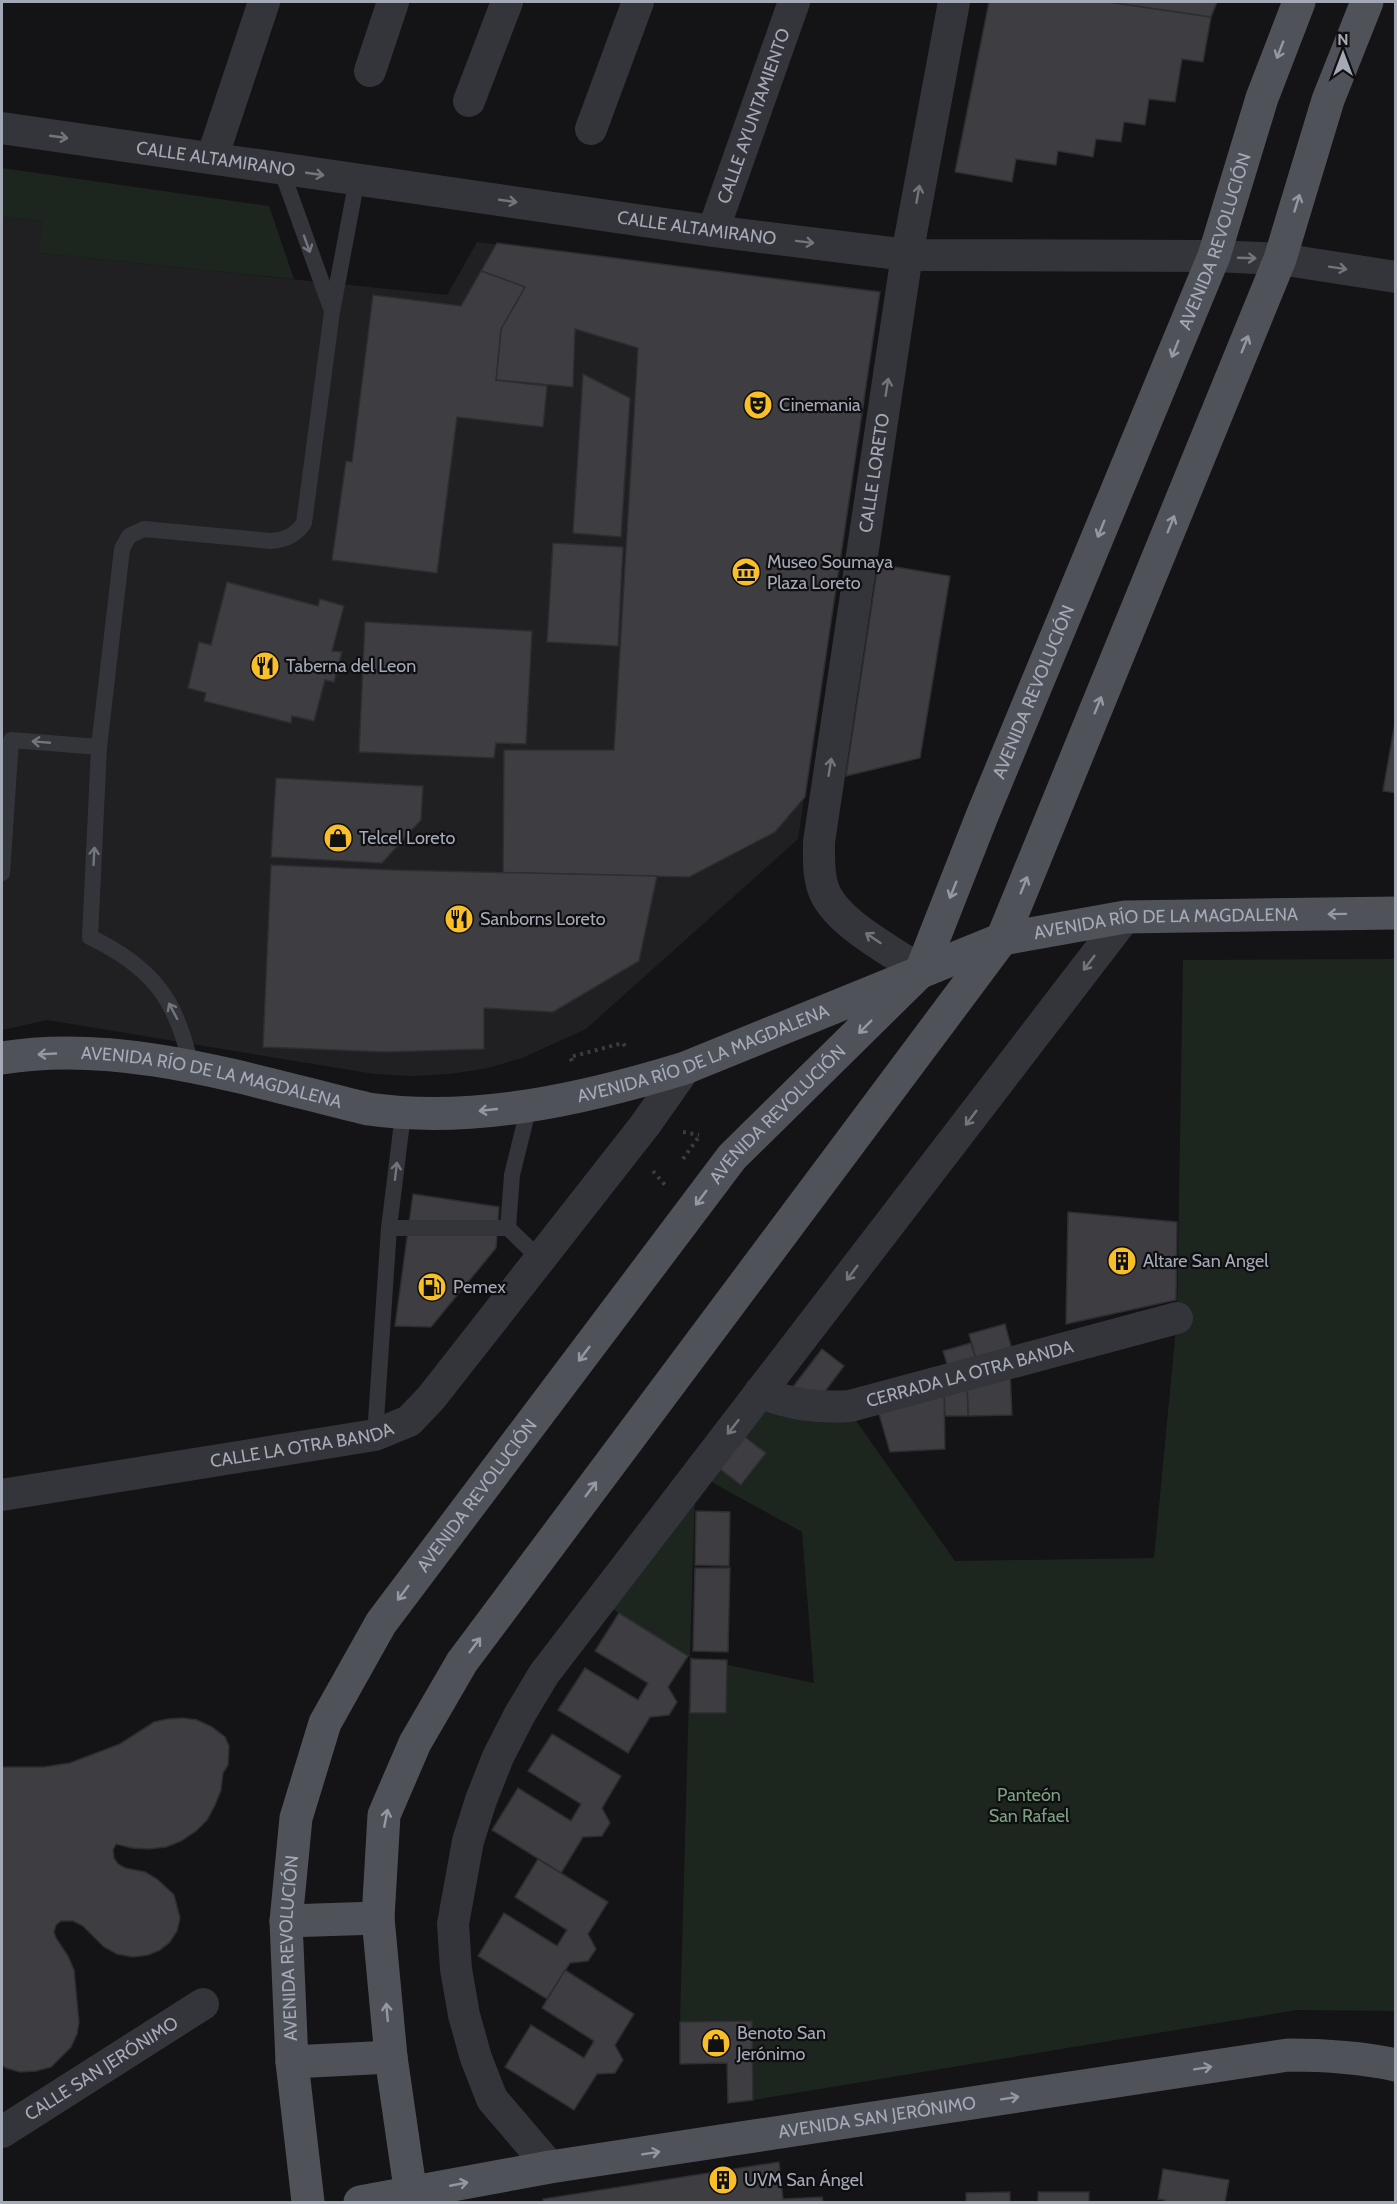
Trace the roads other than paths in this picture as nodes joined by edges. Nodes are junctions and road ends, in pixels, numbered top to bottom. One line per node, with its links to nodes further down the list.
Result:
1 (264, 2): 13 (street)
2 (393, 2): 9 (street)
3 (507, 2): 10 (street)
4 (638, 2): 12 (street)
5 (794, 2): 16 (street, CALLE AYUNTAMIENTO)
6 (954, 2): 17 (street, CALLE LORETO, one-way to 6)
7 (1299, 2): 18 (main road, AVENIDA REVOLUCIÓN, one-way to 18)
8 (1367, 2): 19 (main road, one-way to 8)
9 (370, 71)
10 (469, 101)
11 (2, 128): 13 (street, CALLE ALTAMIRANO, one-way to 13)
12 (591, 129)
13 (212, 158): 14 (street, CALLE ALTAMIRANO)
14 (280, 169): 15 (street, CALLE ALTAMIRANO, one-way to 15); 21 (lane, one-way to 21)
15 (357, 180): 16 (street, CALLE ALTAMIRANO, one-way to 16); 21 (lane)
16 (713, 231): 17 (street, CALLE ALTAMIRANO, one-way to 17)
17 (907, 255): 18 (street, CALLE ALTAMIRANO); 27 (street, CALLE LORETO, one-way to 17)
18 (1214, 256): 19 (street, CALLE ALTAMIRANO, one-way to 19); 27 (main road, AVENIDA REVOLUCIÓN, one-way to 27)
19 (1280, 259): 20 (street, CALLE ALTAMIRANO, one-way to 20); 26 (main road, one-way to 19)
20 (1395, 277)
21 (332, 312): 22 (lane)
22 (99, 747): 23 (lane, one-way to 23); 29 (lane, one-way to 22)
23 (2, 873)
24 (1395, 913): 25 (main road, AVENIDA RÍO DE LA MAGDALENA, one-way to 25)
25 (1125, 917): 26 (main road, AVENIDA RÍO DE LA MAGDALENA); 37 (street, one-way to 37)
26 (1002, 939): 27 (main road, AVENIDA RÍO DE LA MAGDALENA); 40 (main road, one-way to 26)
27 (921, 971): 30 (main road, AVENIDA RÍO DE LA MAGDALENA); 41 (main road, AVENIDA REVOLUCIÓN, one-way to 41)
28 (2, 1058): 29 (main road, AVENIDA RÍO DE LA MAGDALENA, one-way to 28)
29 (191, 1066): 32 (main road, AVENIDA RÍO DE LA MAGDALENA)
30 (685, 1068): 31 (main road, AVENIDA RÍO DE LA MAGDALENA); 35 (street, CALLE LA OTRA BANDA)
31 (529, 1106): 32 (main road, AVENIDA RÍO DE LA MAGDALENA, one-way to 32); 34 (lane)
32 (403, 1114): 33 (lane, one-way to 32)
33 (389, 1228): 34 (lane); 38 (lane)
34 (508, 1228): 35 (lane)
35 (540, 1260): 38 (street, CALLE LA OTRA BANDA)
36 (1177, 1318): 37 (street, CERRADA LA OTRA BANDA)
37 (760, 1392): 47 (street, one-way to 47)
38 (375, 1435): 39 (street, CALLE LA OTRA BANDA)
39 (2, 1495)
40 (378, 1918): 41 (main road); 43 (main road, one-way to 40)
41 (286, 1921): 44 (main road, AVENIDA REVOLUCIÓN)
42 (204, 2004): 46 (street, CALLE SAN JERÓNIMO)
43 (391, 2057): 44 (main road); 50 (main road)
44 (292, 2062): 48 (main road, AVENIDA REVOLUCIÓN)
45 (1395, 2065): 47 (main road, AVENIDA SAN JERÓNIMO, one-way to 45)
46 (2, 2132)
47 (550, 2167): 49 (main road, AVENIDA SAN JERÓNIMO, one-way to 47)
48 (308, 2202)
49 (360, 2202)
50 (412, 2202)

